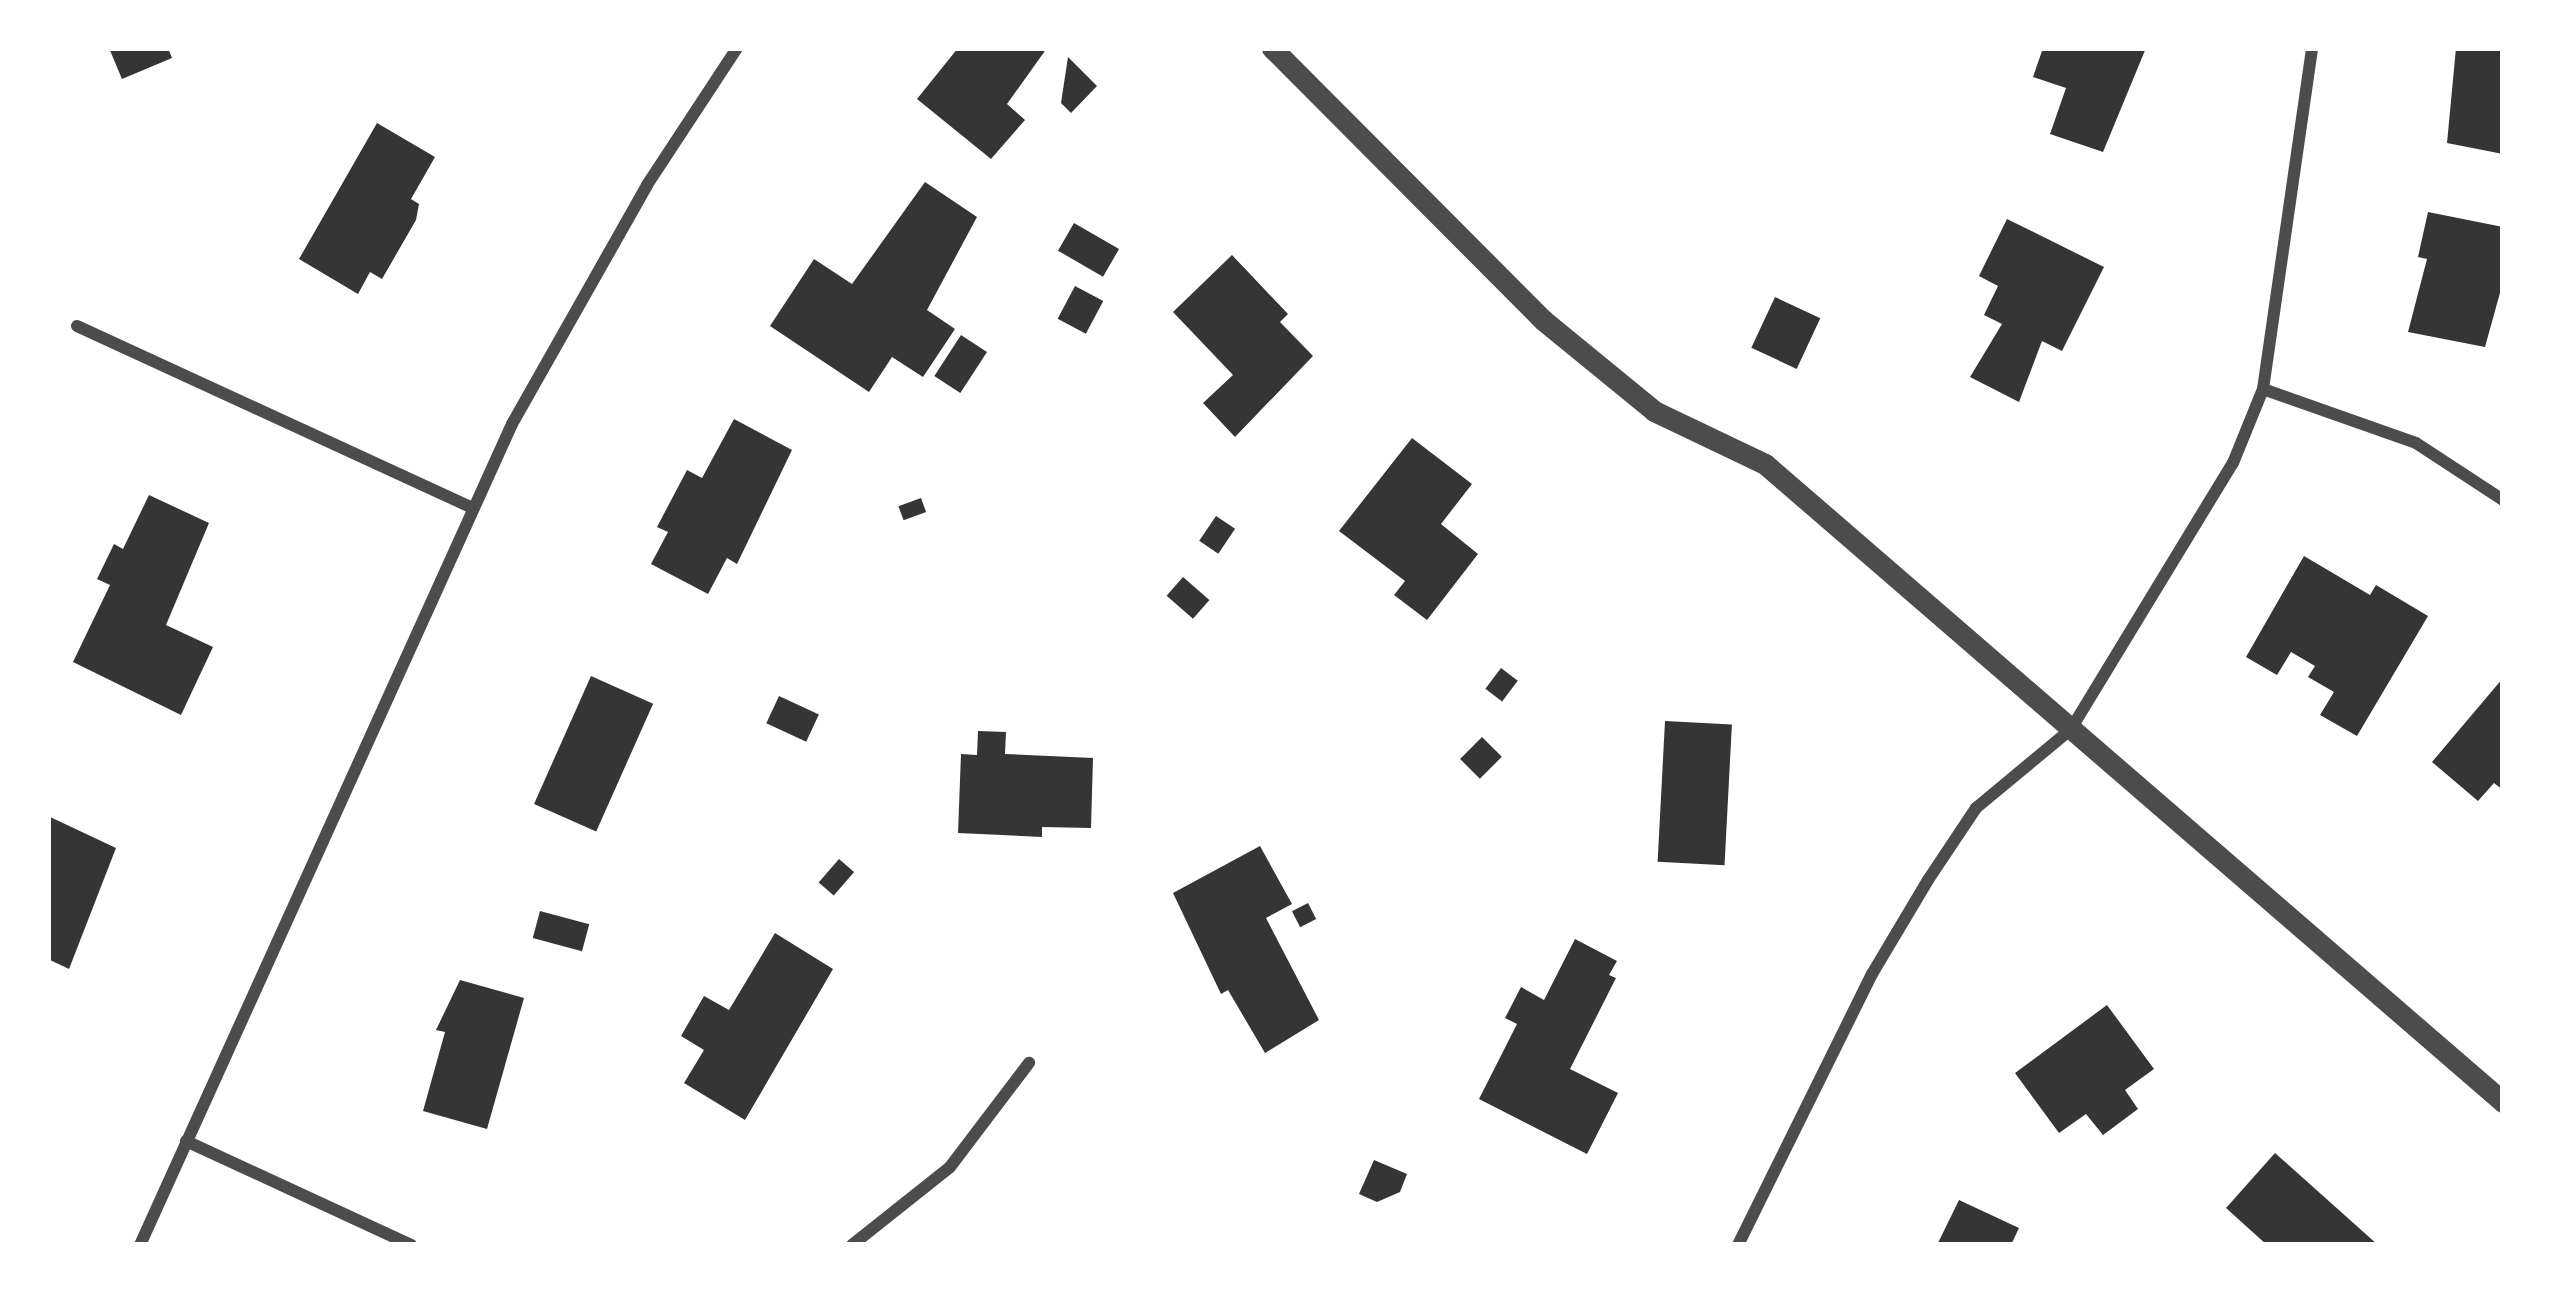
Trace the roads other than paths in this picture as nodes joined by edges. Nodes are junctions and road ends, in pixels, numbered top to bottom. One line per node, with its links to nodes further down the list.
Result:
1 (737, 48): 7 (street)
2 (1272, 48): 8 (street)
3 (2312, 48): 5 (street)
4 (77, 326): 7 (street)
5 (2264, 388): 6 (street); 8 (street)
6 (2503, 500)
7 (473, 508): 11 (street)
8 (2071, 729): 10 (street); 15 (street)
9 (1029, 1063): 14 (street)
10 (2503, 1102)
11 (186, 1141): 12 (street); 13 (street)
12 (140, 1245)
13 (411, 1245)
14 (852, 1245)
15 (1738, 1245)

